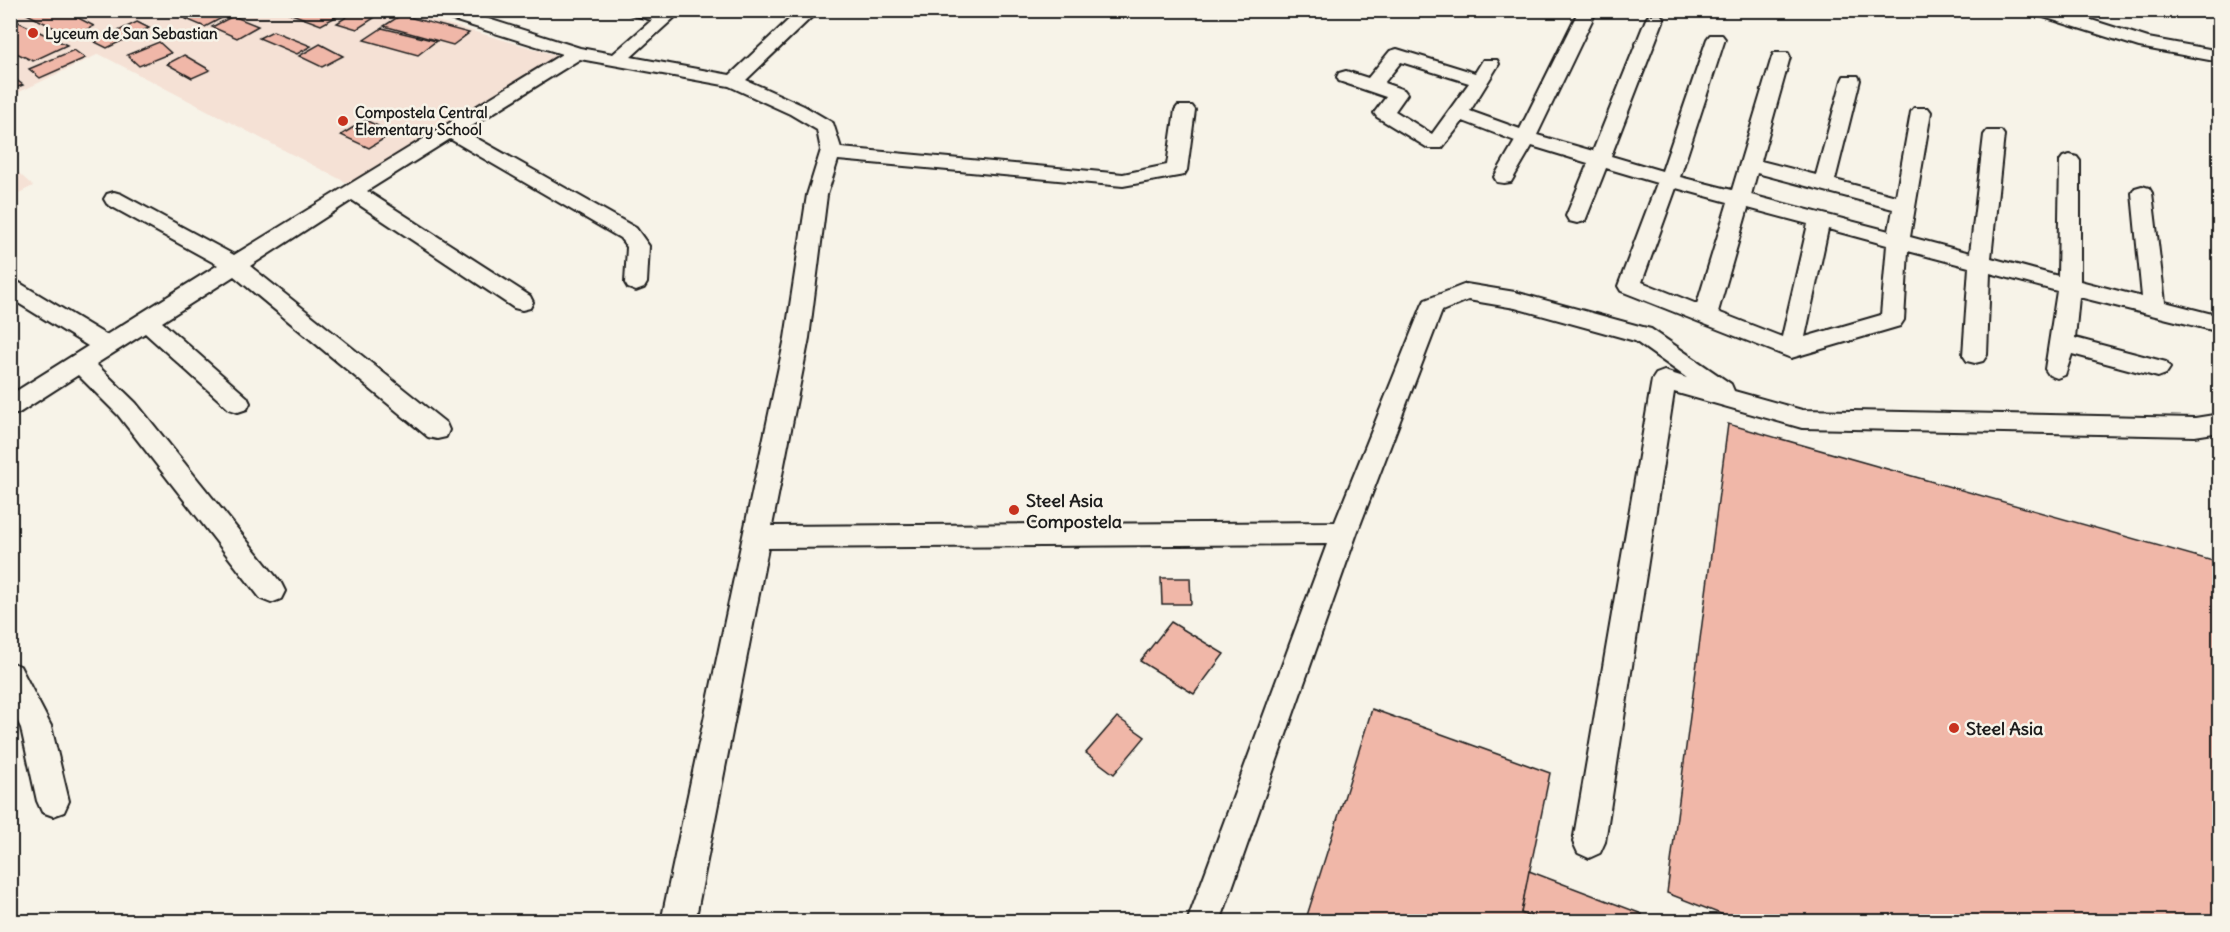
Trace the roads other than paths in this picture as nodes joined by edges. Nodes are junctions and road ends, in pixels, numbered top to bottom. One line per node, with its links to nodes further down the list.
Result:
1 (440, 10): 8 (street)
2 (636, 10): 11 (street)
3 (810, 10): 14 (street)
4 (1588, 10): 21 (street)
5 (2040, 10): 10 (street)
6 (1654, 19): 23 (street)
7 (1716, 39): 27 (street)
8 (577, 53): 11 (street); 19 (street)
9 (1781, 57): 25 (street)
10 (2220, 57)
11 (618, 59): 14 (street)
12 (1346, 77): 15 (street)
13 (1851, 80): 28 (street)
14 (734, 81): 22 (street)
15 (1372, 86): 18 (street); 18 (street)
16 (1185, 110): 22 (street)
17 (1922, 112): 33 (street)
18 (1459, 113): 21 (street)
19 (450, 131): 29 (street); 39 (street)
20 (1994, 135): 37 (street)
21 (1526, 138): 23 (street); 26 (street)
22 (830, 153): 60 (street)
23 (1598, 158): 27 (street); 34 (street)
24 (2070, 160): 40 (street)
25 (1750, 165): 28 (street); 32 (street)
26 (1504, 177)
27 (1669, 180): 32 (street); 44 (street)
28 (1824, 184): 33 (street)
29 (352, 191): 38 (street); 42 (street)
30 (2142, 193): 43 (street)
31 (114, 199): 38 (street)
32 (1740, 199): 35 (street); 44 (street)
33 (1905, 206): 36 (street)
34 (1577, 216)
35 (1820, 219): 36 (street); 49 (street)
36 (1898, 241): 37 (street); 49 (street)
37 (1980, 261): 40 (street); 50 (street)
38 (235, 265): 45 (street); 58 (street)
39 (636, 283)
40 (2068, 286): 43 (street); 47 (street)
41 (10, 287): 48 (street)
42 (522, 302)
43 (2154, 306): 46 (street)
44 (1705, 317): 49 (street)
45 (147, 321): 48 (street); 55 (street)
46 (2220, 324)
47 (2063, 344): 52 (street); 53 (street)
48 (106, 346): 51 (street)
49 (1791, 350)
50 (1975, 355)
51 (80, 363): 56 (street); 61 (street)
52 (2158, 368)
53 (2057, 369)
54 (1736, 400): 57 (street); 59 (street); 64 (street)
55 (238, 403)
56 (10, 407)
57 (2220, 423)
58 (437, 430)
59 (1344, 532): 60 (street); 66 (street)
60 (756, 537): 65 (street)
61 (271, 591)
62 (10, 675): 63 (street)
63 (53, 801)
64 (1589, 842)
65 (678, 921)
66 (1203, 921)

